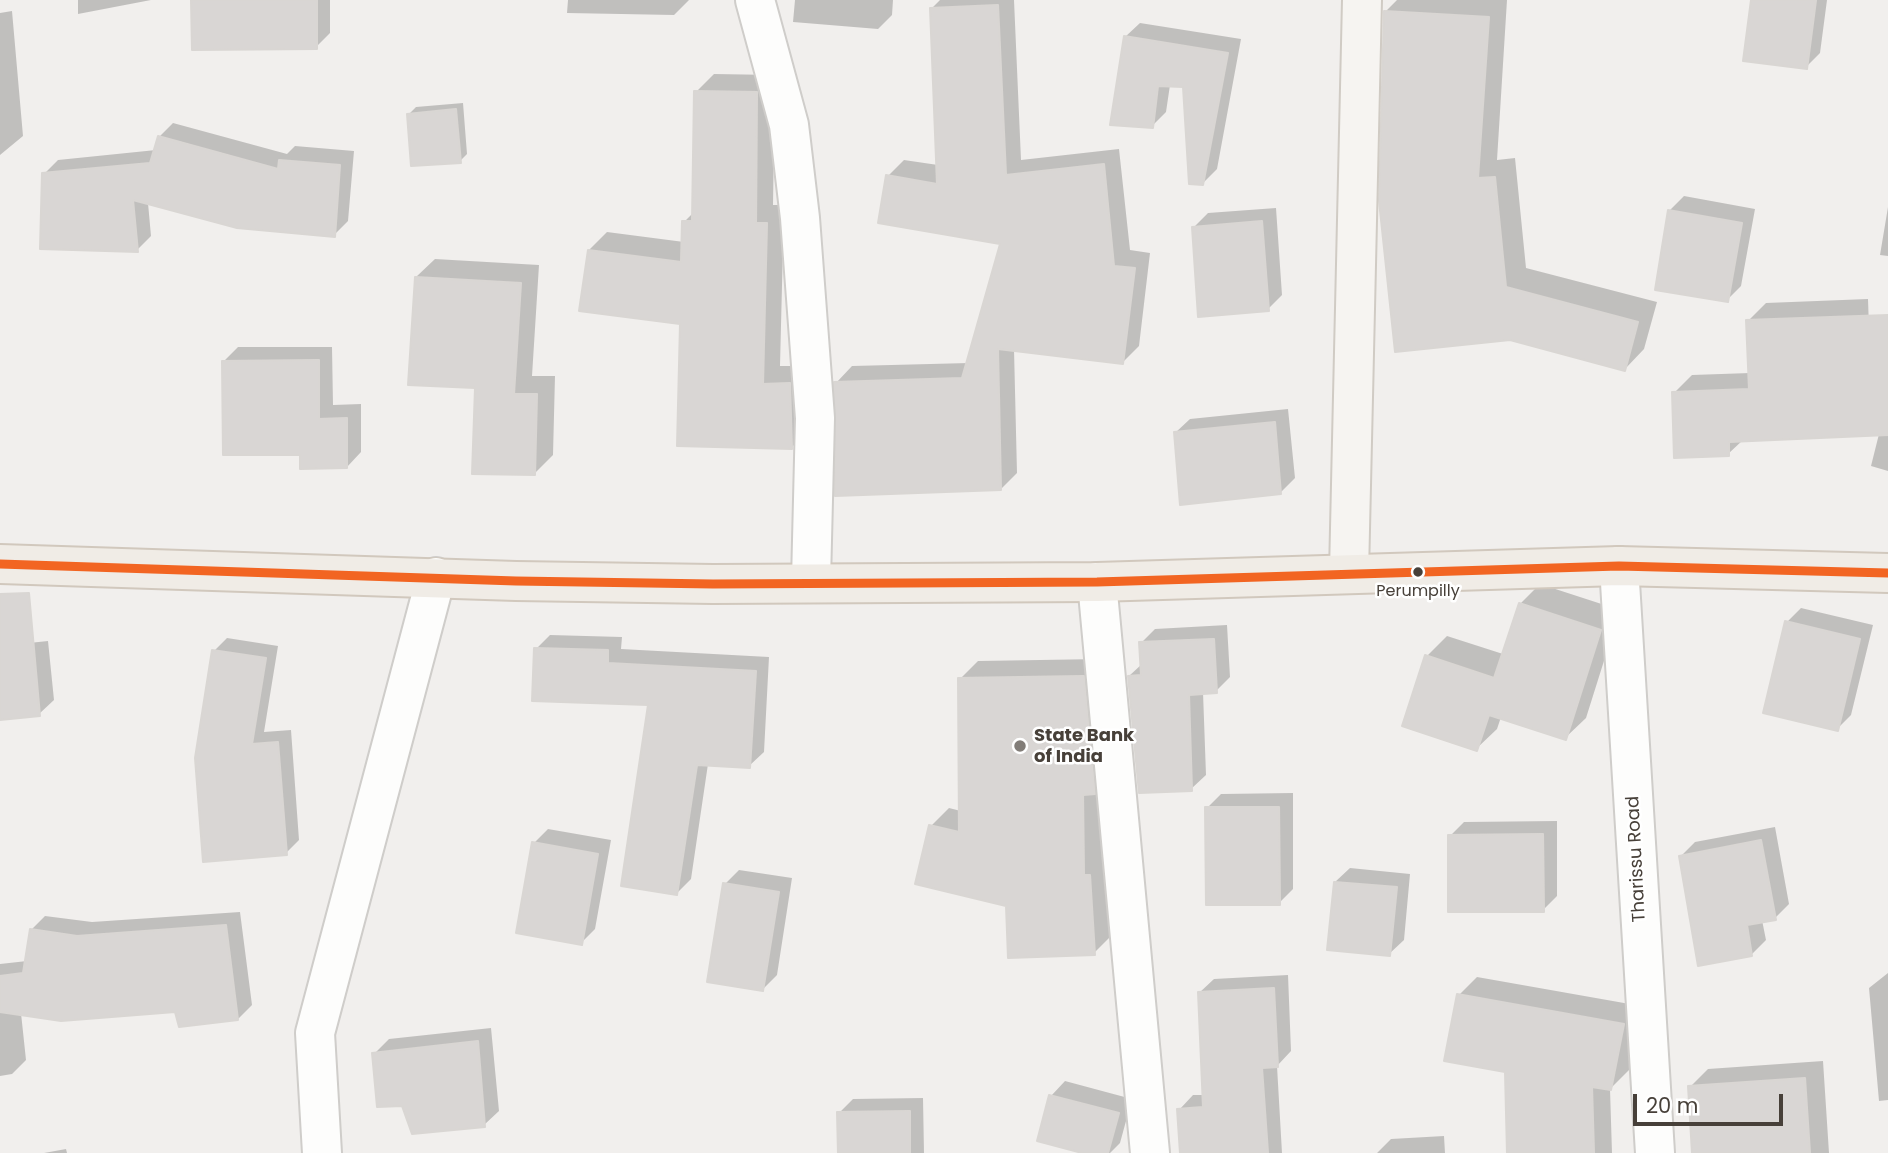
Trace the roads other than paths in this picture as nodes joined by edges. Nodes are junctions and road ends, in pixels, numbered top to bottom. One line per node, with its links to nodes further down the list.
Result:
1 (755, 0): 8 (street)
2 (1362, 0): 5 (street)
3 (0, 564): 7 (main road)
4 (1619, 566): 5 (main road); 6 (main road); 12 (street, Tharissu Road)
5 (1349, 573): 9 (main road)
6 (1888, 573)
7 (436, 577): 8 (main road); 10 (street)
8 (811, 581): 9 (main road)
9 (1097, 582): 11 (street)
10 (322, 1153)
11 (1150, 1153)
12 (1655, 1153)

